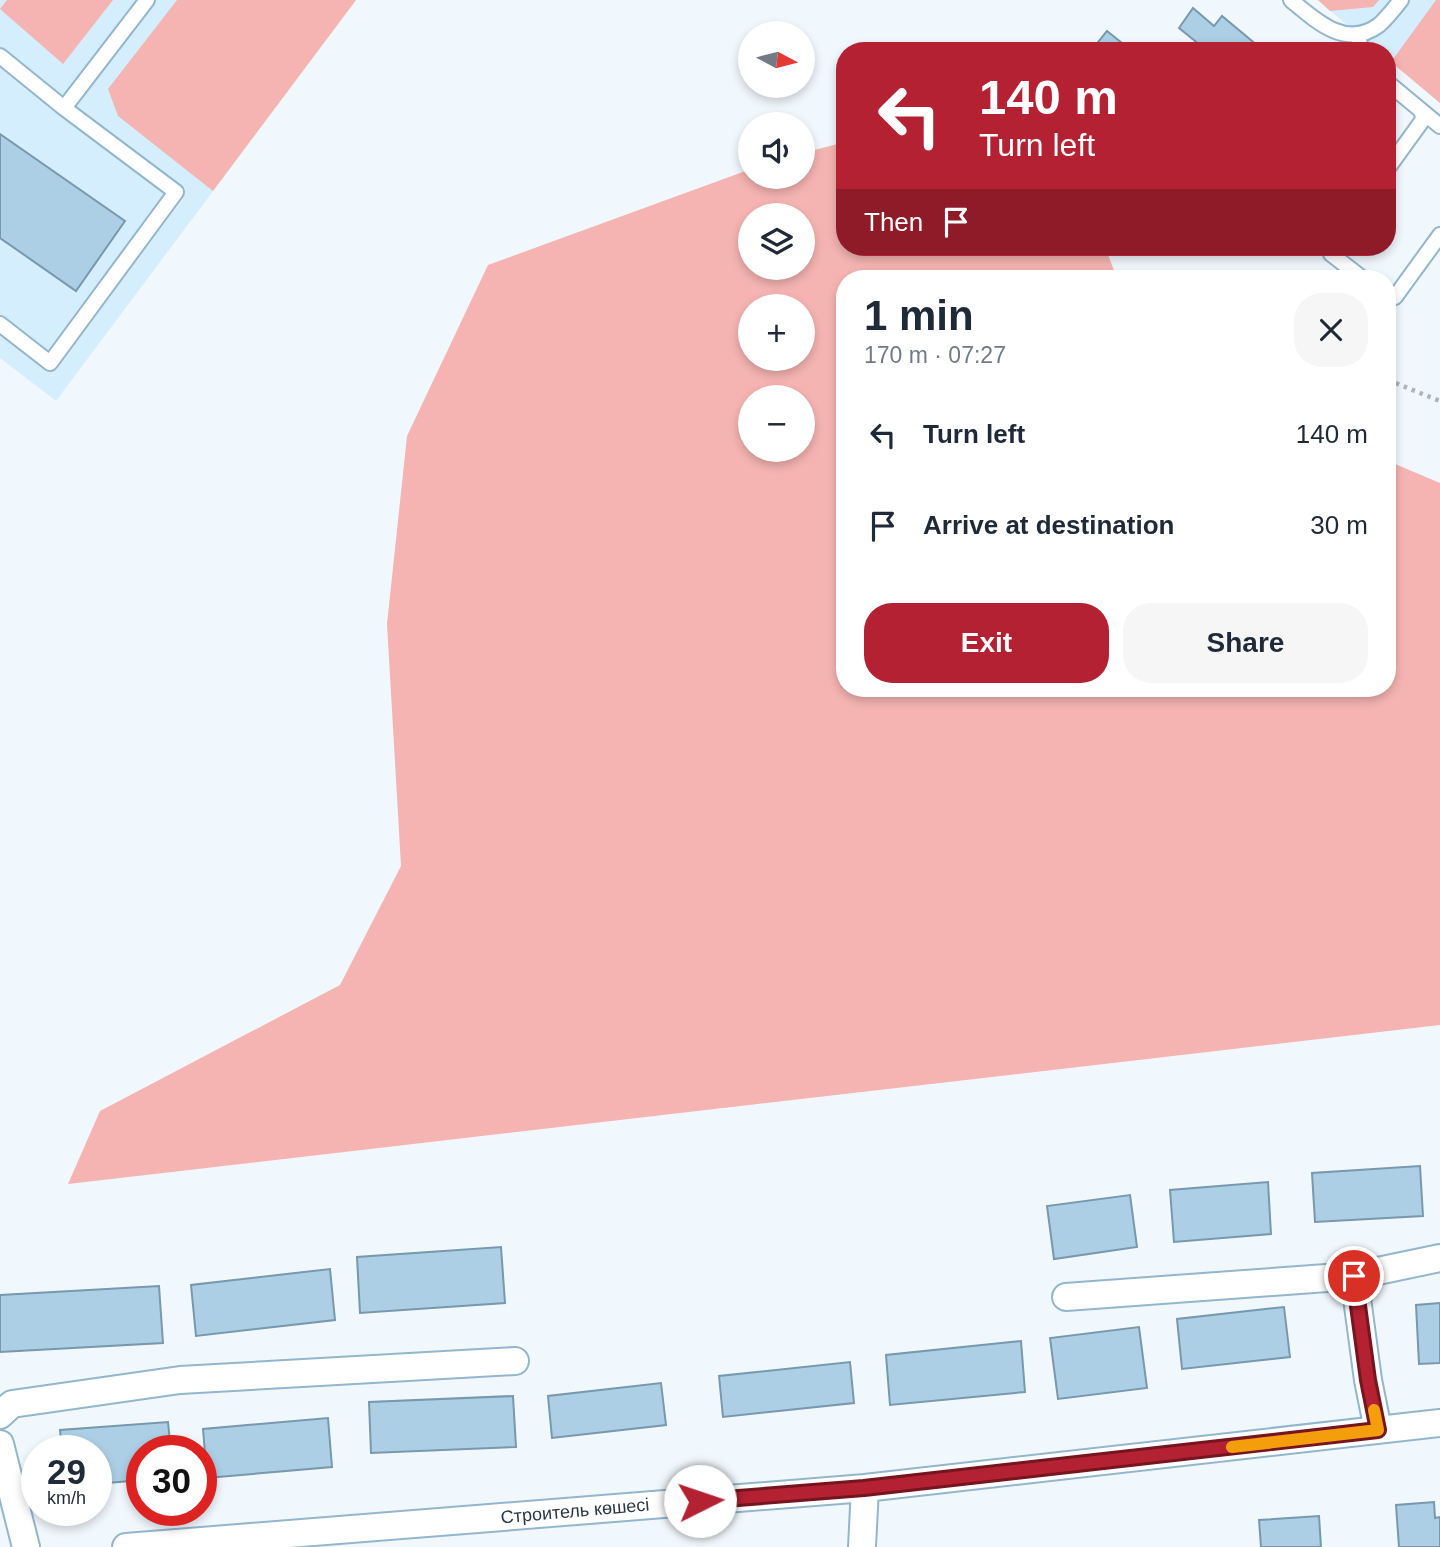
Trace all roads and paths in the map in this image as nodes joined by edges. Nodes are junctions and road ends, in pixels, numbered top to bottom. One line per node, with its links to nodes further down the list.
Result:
1 (147, 0): 8 (lane)
2 (1291, 0): 4 (lane)
3 (1401, 0): 4 (lane)
4 (1358, 34): 5 (lane)
5 (1359, 42)
6 (0, 56): 8 (lane)
7 (1396, 90): 9 (lane)
8 (64, 108): 16 (lane)
9 (1421, 111): 10 (lane); 11 (lane)
10 (1440, 126)
11 (1396, 156)
12 (1440, 235): 15 (lane)
13 (1334, 256): 14 (lane)
14 (1352, 270)
15 (1396, 296)
16 (0, 324)
17 (1396, 383): 18 (path)
18 (1440, 401)
19 (1440, 1258): 20 (street)
20 (1354, 1276): 21 (street); 25 (street)
21 (1066, 1297)
22 (515, 1361): 23 (street)
23 (0, 1415)
24 (1440, 1423): 25 (street, Строитель көшесі)
25 (1378, 1430): 27 (street, Строитель көшесі)
26 (0, 1444): 28 (street)
27 (864, 1488): 29 (street, Строитель көшесі); 30 (street)
28 (26, 1547)
29 (126, 1547)
30 (862, 1547)

